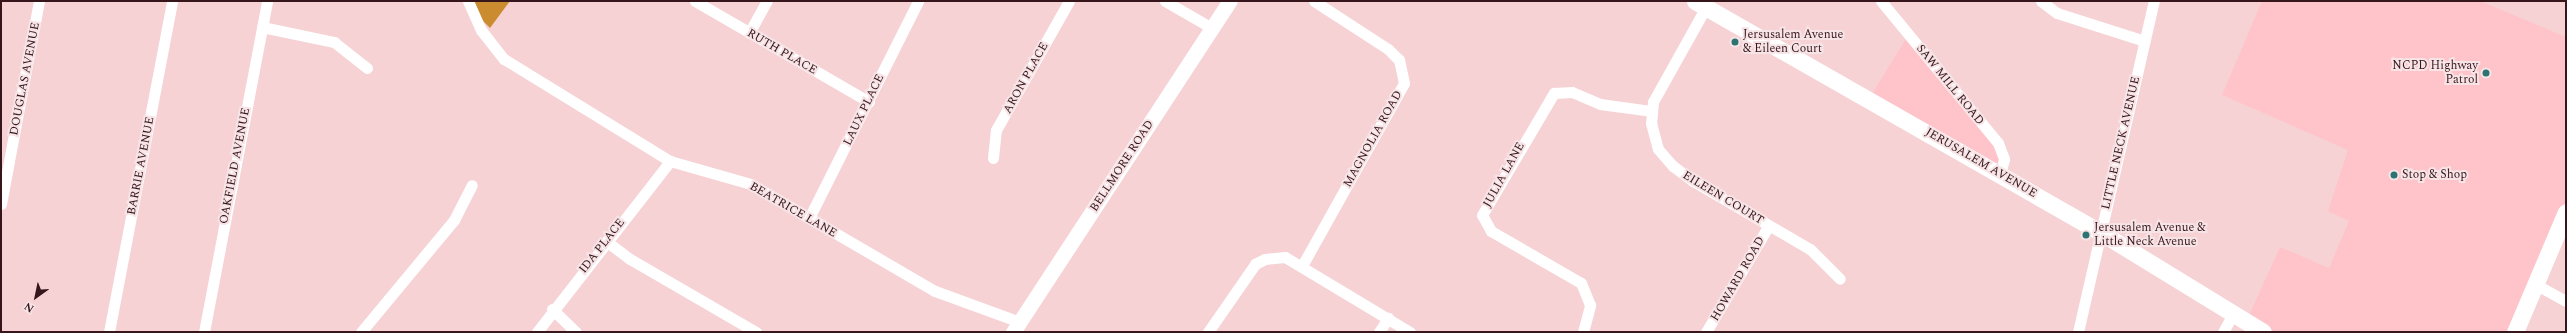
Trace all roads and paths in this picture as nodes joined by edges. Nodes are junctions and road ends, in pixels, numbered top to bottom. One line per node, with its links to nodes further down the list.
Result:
1 (39, 1): 27 (street, DOUGLAS AVENUE)
2 (172, 1): 41 (street, BARRIE AVENUE)
3 (267, 1): 16 (street, OAKFIELD AVENUE)
4 (468, 1): 24 (street, BEATRICE LANE)
5 (695, 1): 18 (street, RUTH PLACE)
6 (767, 1): 18 (street)
7 (918, 1): 21 (street, LAUX PLACE)
8 (1069, 1): 23 (street, ARON PLACE)
9 (1165, 1): 17 (street)
10 (1230, 1): 17 (main road, BELLMORE ROAD)
11 (1314, 1): 33 (street, MAGNOLIA ROAD)
12 (1881, 1): 25 (street, SAW MILL ROAD)
13 (2041, 1): 19 (street)
14 (2154, 1): 19 (street, LITTLE NECK AVENUE)
15 (1701, 4): 22 (street, EILEEN COURT); 25 (main road, JERUSALEM AVENUE)
16 (262, 27): 20 (street); 42 (street, OAKFIELD AVENUE)
17 (1212, 28): 40 (main road, BELLMORE ROAD)
18 (749, 33): 21 (street, RUTH PLACE)
19 (2145, 41): 31 (street, LITTLE NECK AVENUE)
20 (367, 68)
21 (869, 102): 29 (street, LAUX PLACE)
22 (1651, 111): 30 (street, EILEEN COURT); 50 (street, JULIA LANE)
23 (993, 158)
24 (670, 161): 29 (street, BEATRICE LANE); 32 (street, IDA PLACE)
25 (2000, 174): 31 (main road, JERUSALEM AVENUE)
26 (472, 185): 43 (street)
27 (1, 204)
28 (2566, 212): 35 (main road)
29 (809, 218): 40 (street, BEATRICE LANE)
30 (1769, 225): 34 (street, EILEEN COURT); 51 (street, HOWARD ROAD)
31 (2100, 232): 38 (main road, JERUSALEM AVENUE); 52 (street, LITTLE NECK AVENUE)
32 (606, 241): 37 (street, IDA PLACE); 46 (street)
33 (1303, 264): 39 (street); 47 (street)
34 (1840, 280)
35 (2535, 284): 36 (street); 55 (main road)
36 (2566, 301)
37 (552, 309): 44 (street, IDA PLACE); 45 (street)
38 (2233, 314): 53 (street); 54 (main road, JERUSALEM AVENUE)
39 (1388, 318): 48 (street); 49 (street)
40 (1017, 327)
41 (109, 332)
42 (204, 332)
43 (361, 332)
44 (537, 332)
45 (576, 332)
46 (756, 332)
47 (1208, 332)
48 (1379, 332)
49 (1410, 332)
50 (1583, 332)
51 (1706, 332)
52 (2078, 332)
53 (2223, 332)
54 (2263, 332)
55 (2515, 332)

